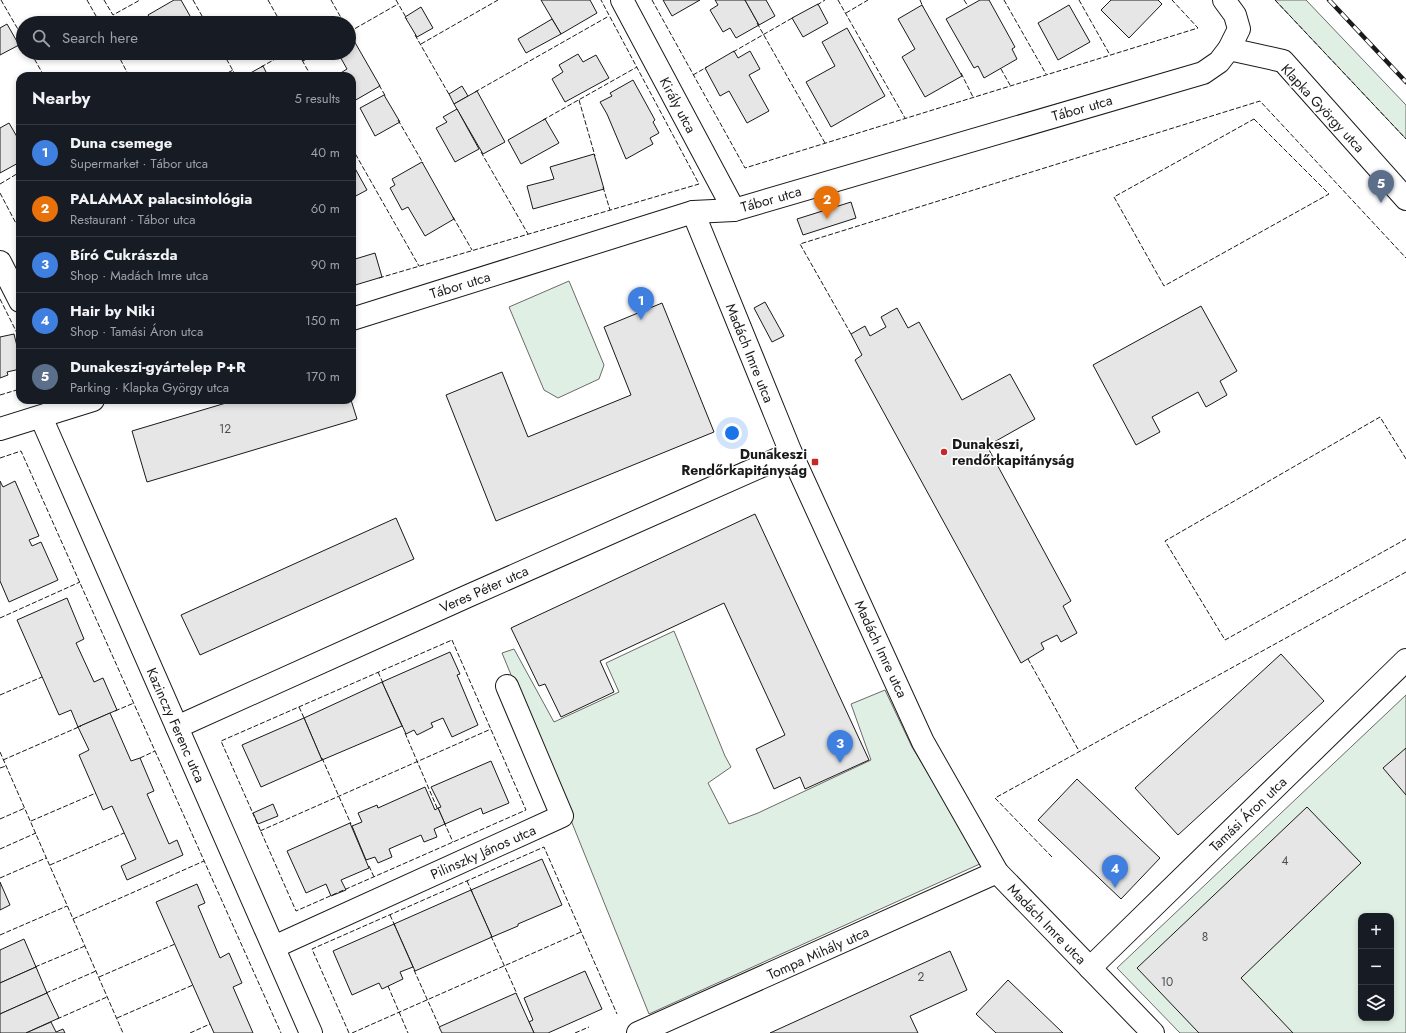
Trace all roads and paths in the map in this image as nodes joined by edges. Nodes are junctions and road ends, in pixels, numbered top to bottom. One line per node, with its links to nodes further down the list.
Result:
1 (622, 0): 5 (street, Király utca)
2 (1224, 0): 3 (street)
3 (1229, 50): 4 (street, Klapka György utca); 5 (street, Tábor utca)
4 (1406, 198)
5 (734, 210): 6 (street, Tábor utca)
6 (692, 212): 9 (street, Tábor utca); 13 (street, Madách Imre utca)
7 (0, 262): 8 (street)
8 (16, 294)
9 (356, 318)
10 (74, 404): 11 (street)
11 (41, 417): 12 (street); 16 (street, Kazinczy Ferenc utca)
12 (0, 429)
13 (791, 453): 16 (street, Veres Péter utca); 17 (street, Madách Imre utca)
14 (1406, 660): 19 (street, Tamási Áron utca)
15 (506, 686): 18 (street, Pilinszky János utca)
16 (177, 727): 18 (street, Kazinczy Ferenc utca)
17 (997, 872): 19 (street, Madách Imre utca); 21 (street, Tompa Mihály utca)
18 (274, 947): 20 (street, Kazinczy Ferenc utca)
19 (1090, 968): 22 (street, Madách Imre utca)
20 (311, 1033)
21 (638, 1033)
22 (1153, 1033)

